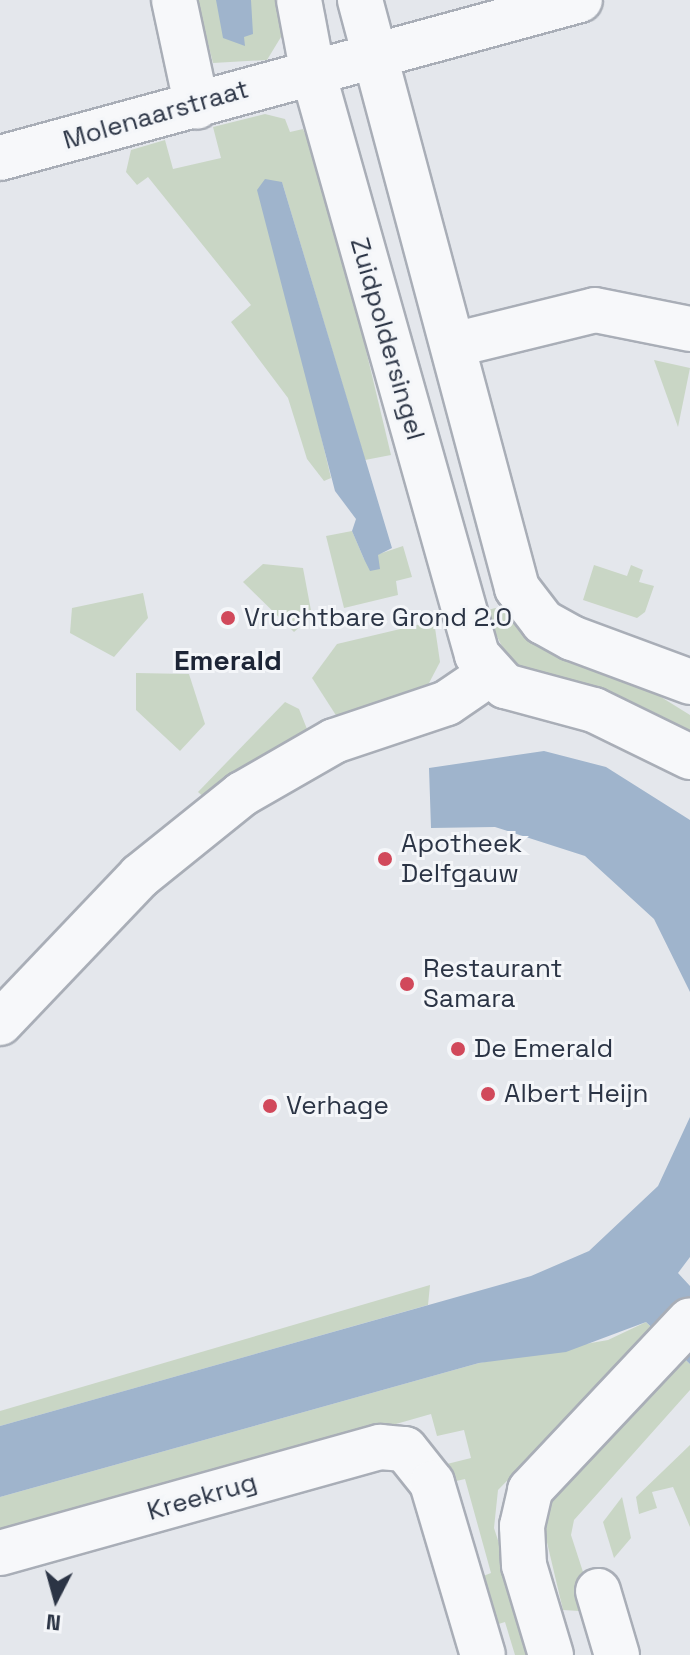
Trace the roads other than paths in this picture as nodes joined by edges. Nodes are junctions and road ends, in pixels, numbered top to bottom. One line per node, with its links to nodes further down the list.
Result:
1 (174, 0): 7 (street)
2 (299, 0): 6 (street, Zuidpoldersingel)
3 (360, 0): 5 (street)
4 (580, 0): 5 (street, Molenaarstraat)
5 (369, 54): 6 (street, Molenaarstraat); 10 (street)
6 (312, 69): 7 (street, Molenaarstraat); 11 (street, Zuidpoldersingel)
7 (197, 107): 8 (street, Molenaarstraat)
8 (0, 158)
9 (690, 329): 10 (street)
10 (453, 345): 12 (street)
11 (491, 673): 13 (street); 14 (street)
12 (690, 682)
13 (690, 757)
14 (0, 1023)
15 (690, 1320): 19 (street)
16 (0, 1553): 20 (street, Kreekrug)
17 (598, 1591): 18 (street)
18 (614, 1644): 19 (street)
19 (550, 1651)
20 (483, 1655)

